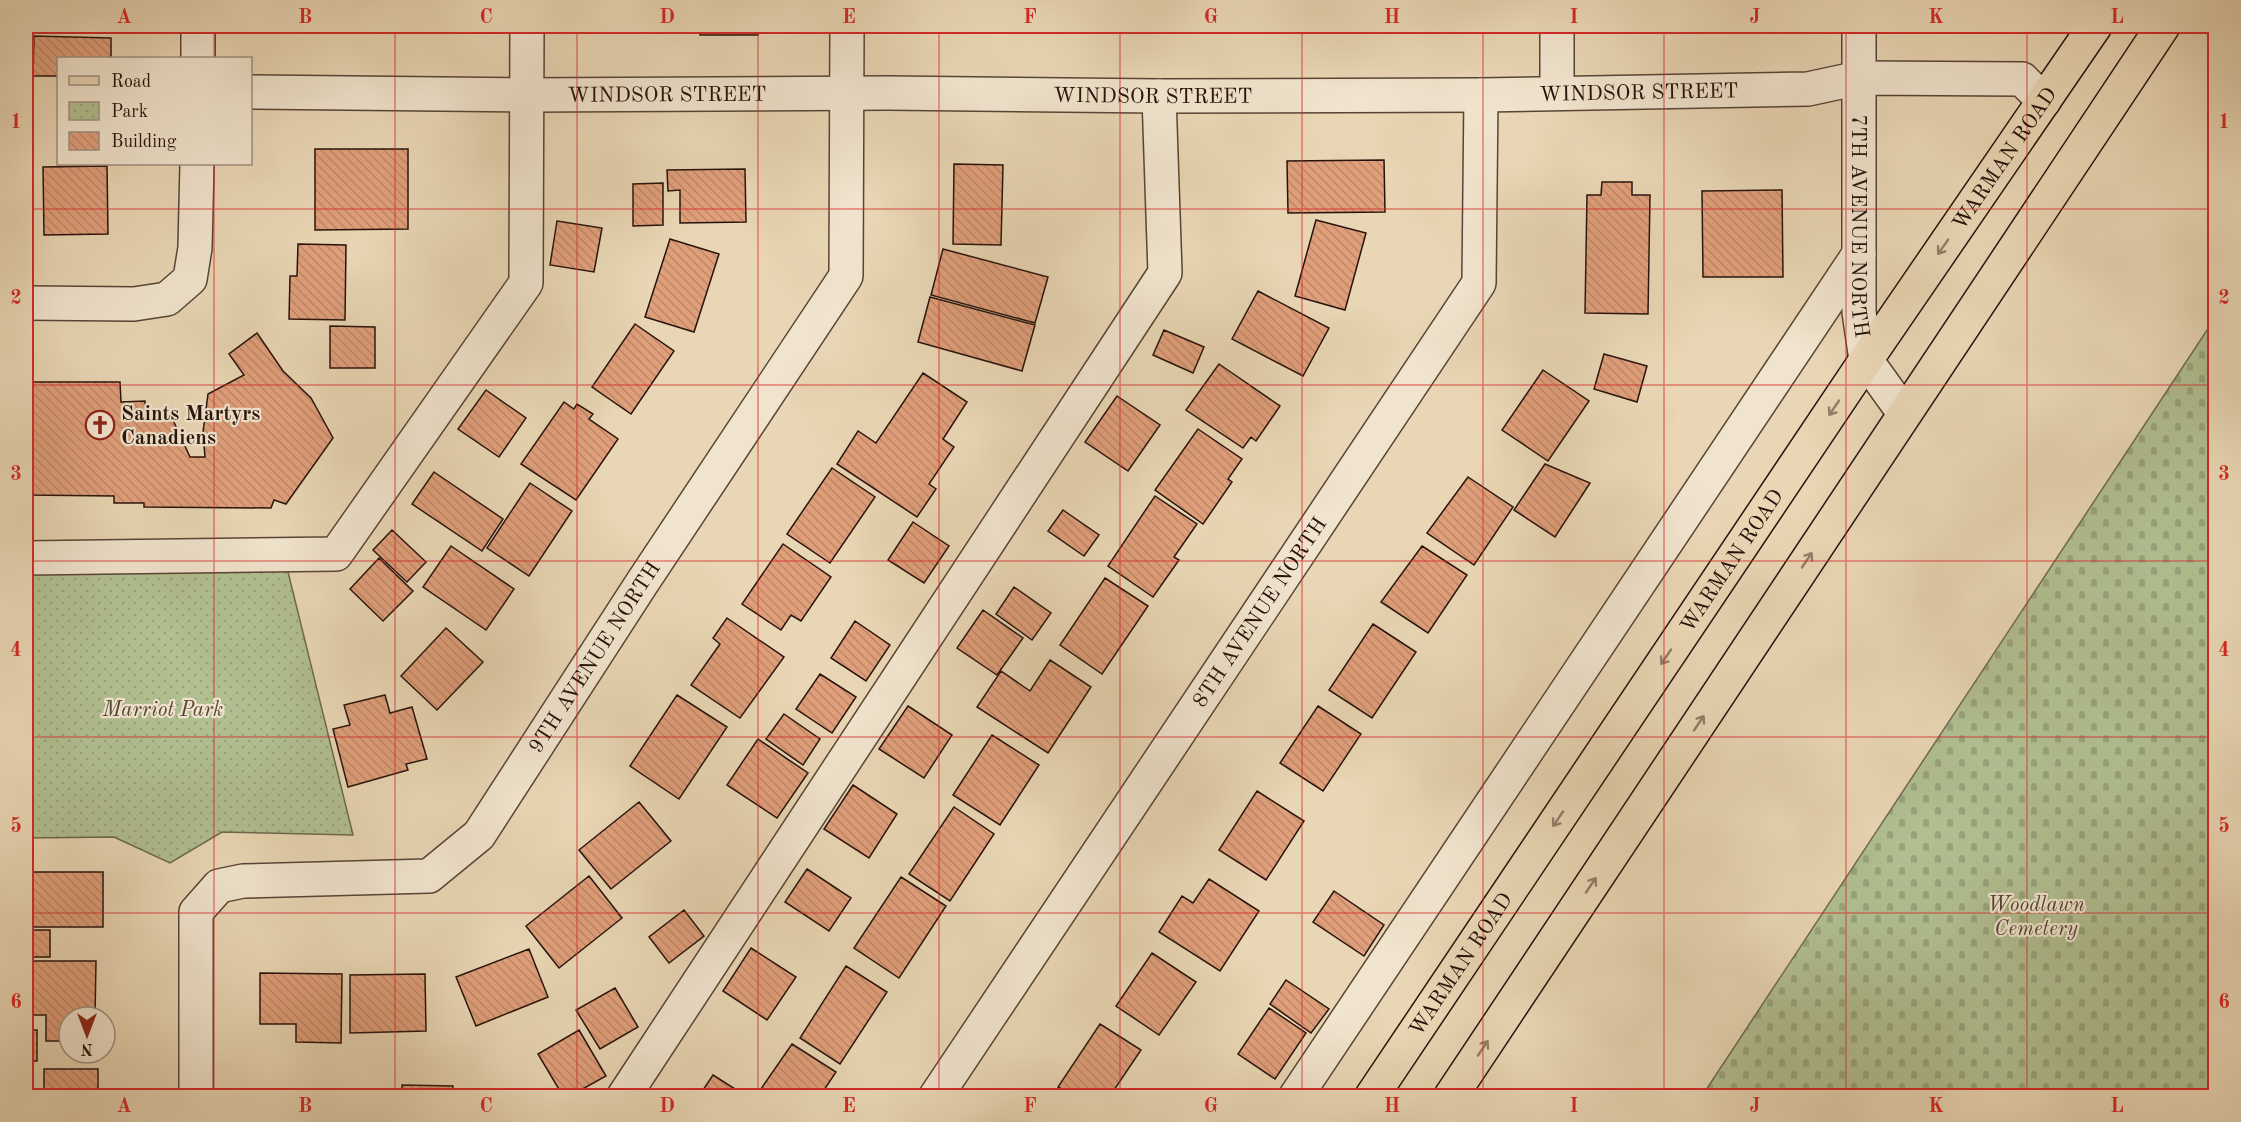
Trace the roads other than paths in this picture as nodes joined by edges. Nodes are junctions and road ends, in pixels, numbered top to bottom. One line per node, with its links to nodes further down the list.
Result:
1 (198, 26): 8 (street)
2 (526, 26): 13 (street)
3 (847, 26): 11 (street, 9TH AVENUE NORTH)
4 (1557, 26): 12 (street)
5 (1860, 26): 9 (street, 7TH AVENUE NORTH)
6 (2095, 26): 16 (main road, WARMAN ROAD)
7 (2163, 26): 21 (main road)
8 (198, 57)
9 (1859, 78): 12 (street, WINDSOR STREET); 16 (street, WINDSOR STREET); 18 (street, 7TH AVENUE NORTH)
10 (252, 92): 13 (street, WINDSOR STREET)
11 (847, 93): 13 (street, WINDSOR STREET); 15 (street, WINDSOR STREET); 23 (street, 9TH AVENUE NORTH)
12 (1557, 93): 14 (street, WINDSOR STREET)
13 (527, 95): 22 (street)
14 (1481, 95): 15 (street, WINDSOR STREET); 25 (street, 8TH AVENUE NORTH)
15 (1159, 96): 24 (street)
16 (2044, 101): 20 (main road, WARMAN ROAD, one-way to 20)
17 (197, 165): 19 (street)
18 (1859, 254): 20 (street, 7TH AVENUE NORTH); 26 (street)
19 (26, 303)
20 (1866, 360): 21 (street, 7TH AVENUE NORTH); 27 (main road, WARMAN ROAD, one-way to 27)
21 (1904, 413): 28 (main road, one-way to 21)
22 (26, 558)
23 (196, 1096)
24 (624, 1096)
25 (936, 1096)
26 (1296, 1096)
27 (1372, 1096)
28 (1451, 1096)

